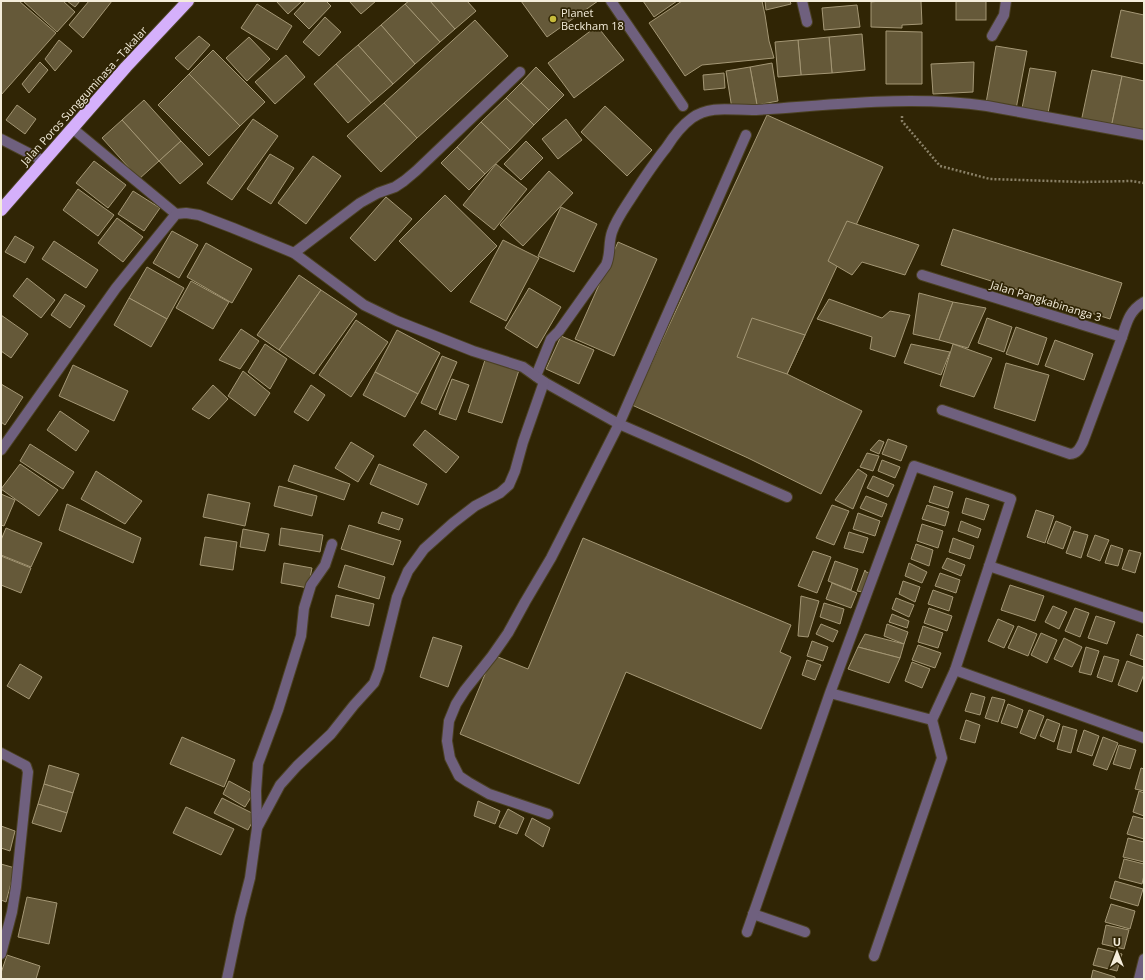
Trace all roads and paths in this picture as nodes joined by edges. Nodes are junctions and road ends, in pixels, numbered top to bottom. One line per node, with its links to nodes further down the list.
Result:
1 (188, 1): 10 (highway, Jalan Poros Sungguminasa - Takalar)
2 (611, 1): 9 (street)
3 (802, 1): 5 (street)
4 (1006, 1): 6 (street)
5 (807, 22)
6 (992, 36)
7 (520, 72): 18 (street)
8 (902, 101): 12 (street); 15 (path); 22 (street)
9 (683, 106)
10 (72, 128): 14 (highway, Jalan Poros Sungguminasa - Takalar); 17 (street)
11 (746, 135): 24 (street)
12 (1144, 135)
13 (1, 139): 14 (street)
14 (44, 161): 16 (highway, Jalan Poros Sungguminasa - Takalar)
15 (1144, 183)
16 (1, 210)
17 (176, 214): 18 (street); 25 (street)
18 (294, 253): 22 (street)
19 (922, 275): 21 (street, Jalan Pangkabinanga 3)
20 (1144, 302): 21 (street)
21 (1122, 338): 23 (street)
22 (540, 379): 24 (street); 36 (street)
23 (942, 410)
24 (619, 424): 26 (street); 35 (street)
25 (1, 450)
26 (787, 498)
27 (332, 544): 36 (street)
28 (989, 566): 29 (street); 30 (street); 31 (street)
29 (1144, 618)
30 (955, 670): 32 (street); 33 (street)
31 (830, 693): 32 (street); 37 (street)
32 (932, 720): 41 (street)
33 (1144, 738)
34 (1, 752): 40 (street)
35 (548, 814)
36 (257, 828): 43 (street)
37 (753, 914): 38 (street); 39 (street)
38 (747, 932)
39 (805, 932)
40 (1, 954)
41 (874, 956)
42 (1144, 959): 44 (street)
43 (227, 979)
44 (1139, 979)

